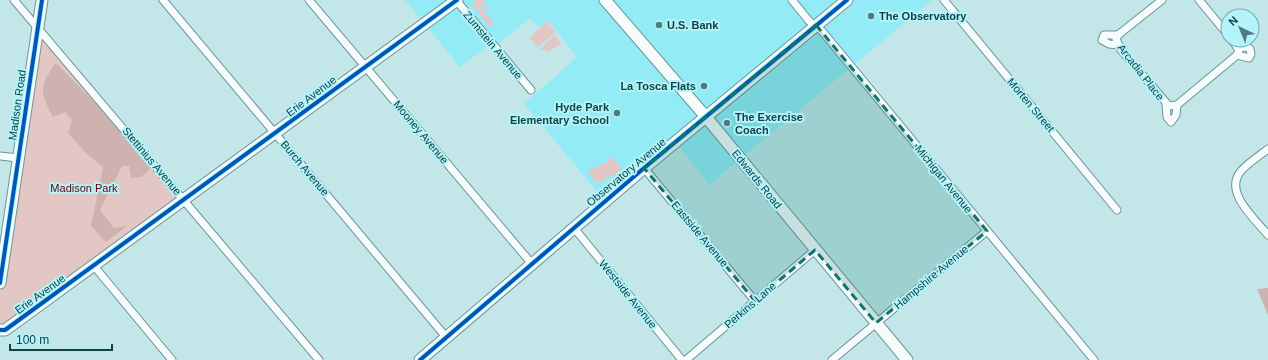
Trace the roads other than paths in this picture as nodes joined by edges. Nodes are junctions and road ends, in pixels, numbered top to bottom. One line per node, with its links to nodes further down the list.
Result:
1 (14, 0): 14 (street, Stettinius Avenue)
2 (42, 0): 14 (street, Madison Road)
3 (163, 0): 23 (street, Burch Avenue)
4 (309, 0): 18 (street, Mooney Avenue)
5 (457, 0): 18 (street, Erie Avenue); 19 (street, Zumstein Avenue)
6 (605, 0): 22 (street, Edwards Road)
7 (792, 0): 12 (street, Michigan Avenue)
8 (847, 0): 12 (street, Observatory Avenue)
9 (944, 0): 29 (street, Morten Street)
10 (1162, 0): 15 (street, Arcadia Place)
11 (1199, 0): 13 (street)
12 (816, 25): 22 (street, Observatory Avenue); 31 (street, Michigan Avenue)
13 (1220, 25)
14 (38, 28): 26 (street, Madison Road); 28 (street, Stettinius Avenue)
15 (1118, 36): 16 (street, Arcadia Place); 16 (street)
16 (1118, 45): 20 (street, Arcadia Place)
17 (1236, 48): 21 (street, Arcadia Place)
18 (365, 66): 23 (street, Erie Avenue); 34 (street, Mooney Avenue)
19 (531, 90)
20 (1166, 104): 21 (street, Arcadia Place); 21 (street)
21 (1177, 105)
22 (706, 117): 27 (street, Observatory Avenue); 33 (street, Edwards Road)
23 (276, 134): 28 (street, Erie Avenue); 40 (street, Burch Avenue)
24 (1268, 149): 32 (street)
25 (0, 156): 26 (street)
26 (18, 158): 36 (street, Madison Road)
27 (644, 168): 30 (street, Observatory Avenue); 37 (street, Eastside Avenue)
28 (185, 200): 35 (street, Erie Avenue); 42 (street, Stettinius Avenue)
29 (1117, 210)
30 (574, 228): 34 (street, Observatory Avenue); 44 (street, Westside Avenue)
31 (987, 231): 38 (street, Hampshire Avenue); 48 (street, Michigan Avenue)
32 (1268, 235)
33 (815, 250): 37 (street, Perkins Lane); 38 (street, Edwards Road)
34 (532, 264): 40 (street, Observatory Avenue)
35 (94, 266): 39 (street, Erie Avenue); 41 (street)
36 (0, 283)
37 (755, 301): 45 (street, Perkins Lane)
38 (876, 323): 46 (street, Hampshire Avenue); 47 (street, Edwards Road)
39 (0, 330)
40 (446, 337): 43 (street, Observatory Avenue)
41 (172, 360)
42 (319, 360)
43 (420, 360)
44 (682, 360)
45 (686, 360)
46 (832, 360)
47 (907, 360)
48 (1094, 360)

